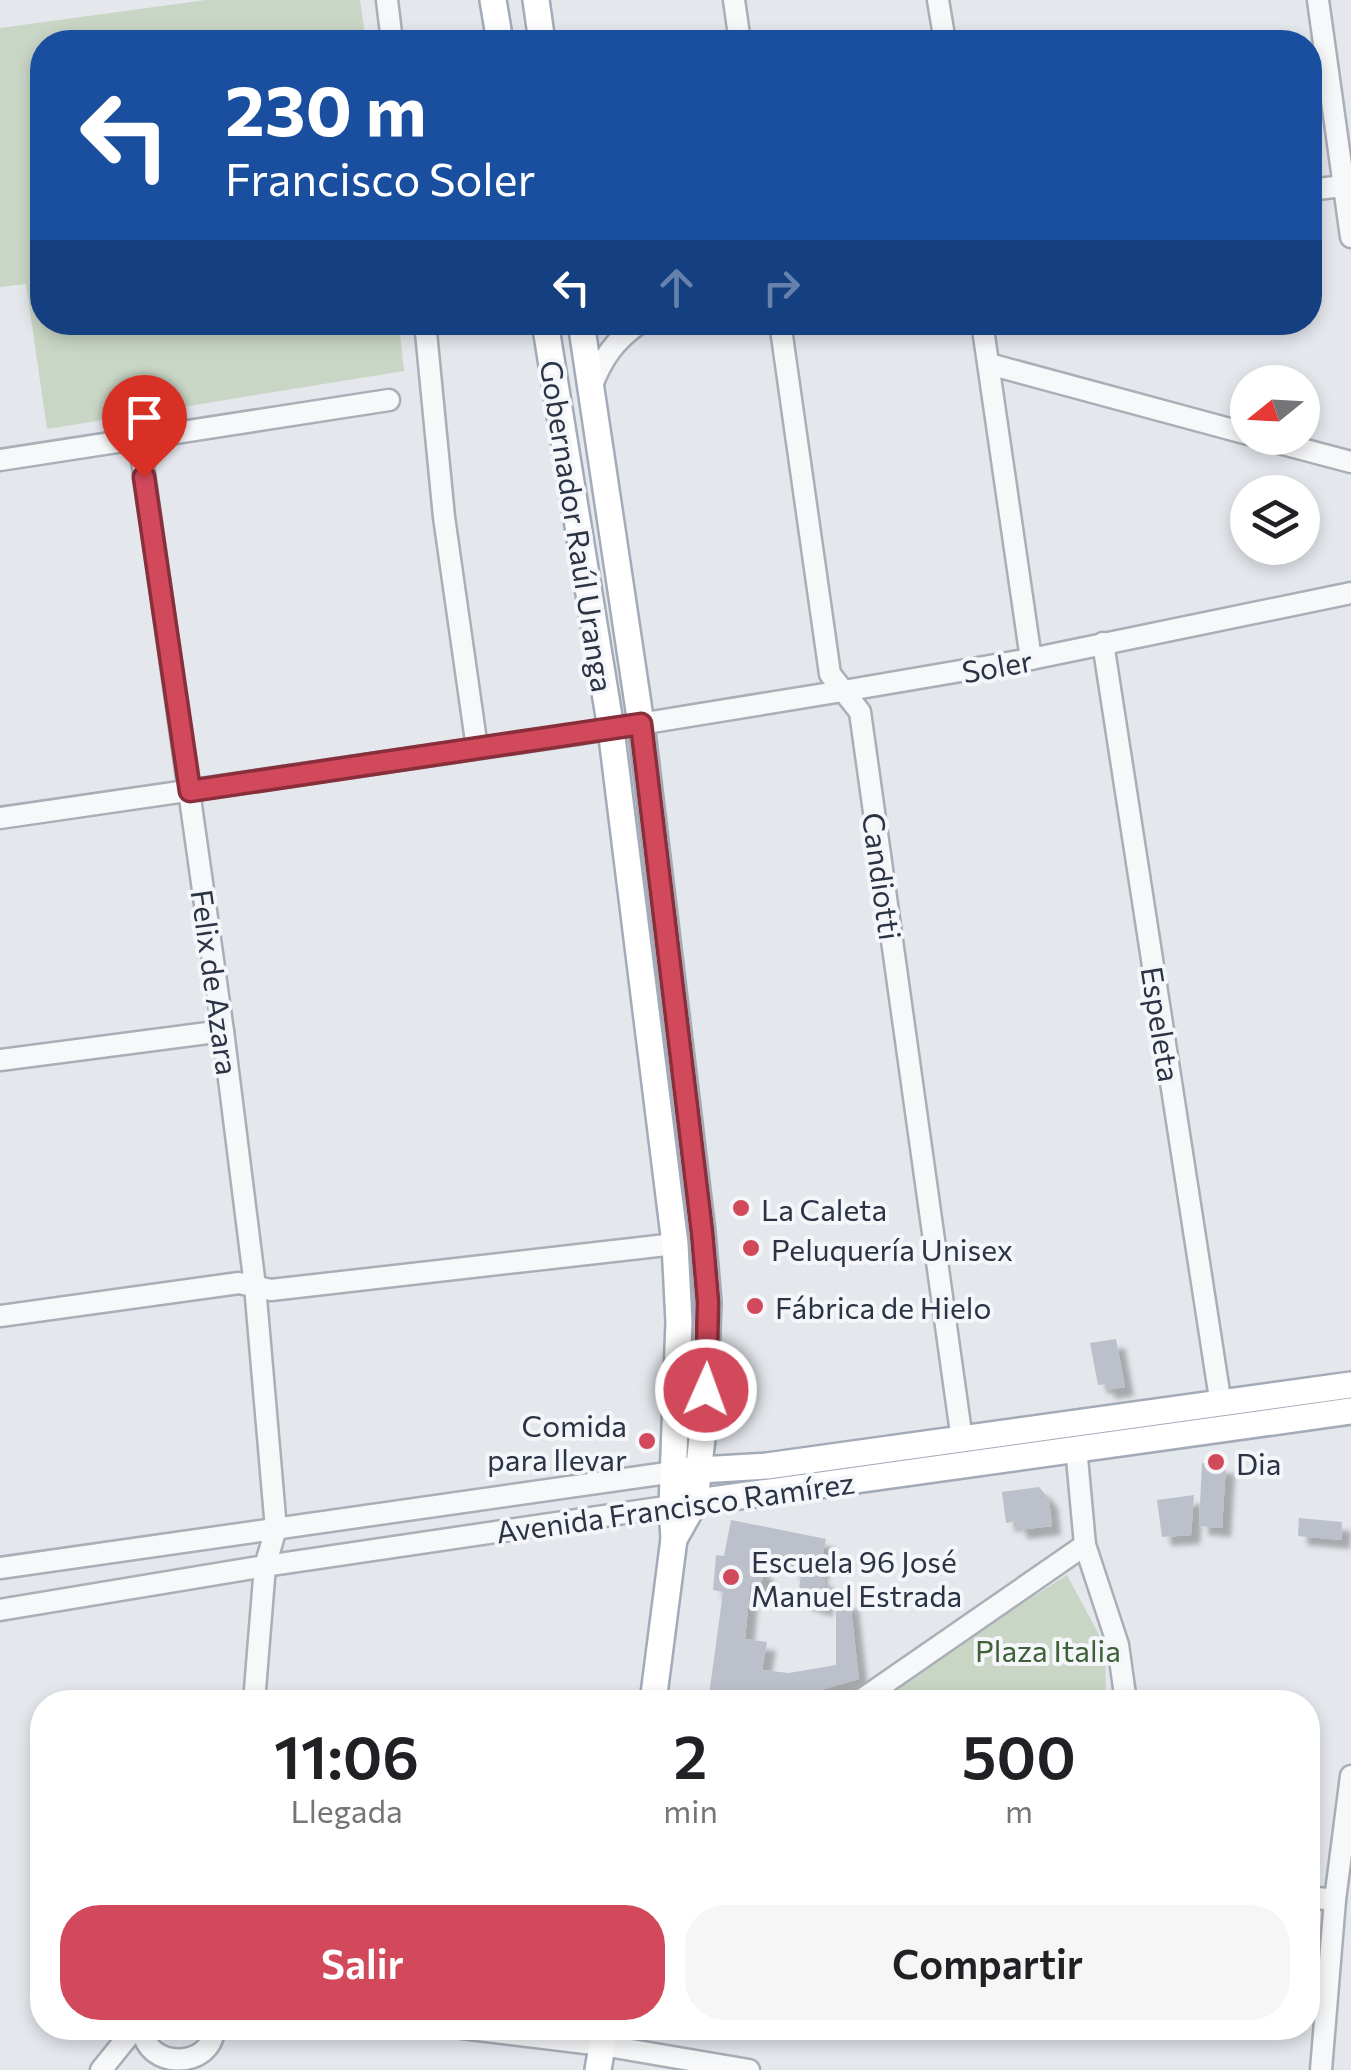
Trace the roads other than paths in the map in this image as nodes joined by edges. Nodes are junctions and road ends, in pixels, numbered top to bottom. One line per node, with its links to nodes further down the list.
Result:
1 (387, 0): 6 (street)
2 (493, 0): 7 (main road)
3 (734, 0): 8 (street)
4 (938, 0): 9 (street)
5 (1318, 0): 10 (street)
6 (391, 30)
7 (498, 30)
8 (738, 30)
9 (943, 30)
10 (1348, 186): 11 (street); 12 (street)
11 (1322, 189)
12 (1351, 237)
13 (426, 335): 33 (street)
14 (547, 335): 32 (main road, Gobernador Raúl Uranga)
15 (583, 335): 20 (main road, Gobernador Raúl Uranga)
16 (623, 335): 20 (street)
17 (782, 335): 30 (street, Candiotti)
18 (984, 335): 19 (street)
19 (989, 364): 22 (street); 29 (street)
20 (590, 390): 31 (main road, Gobernador Raúl Uranga)
21 (389, 400): 23 (street)
22 (1230, 429)
23 (138, 438): 25 (street); 34 (street, Felix de Azara)
24 (1320, 454): 26 (street)
25 (0, 460)
26 (1351, 462)
27 (1351, 593): 28 (street, Soler)
28 (1104, 644): 29 (street, Soler); 42 (street, Espeleta)
29 (1032, 659): 30 (street, Soler)
30 (842, 691): 31 (street, Soler); 44 (street, Candiotti)
31 (641, 724): 32 (street, Soler); 46 (main road, Gobernador Raúl Uranga)
32 (611, 729): 33 (street, Soler); 38 (main road, Gobernador Raúl Uranga)
33 (478, 748): 34 (street, Soler)
34 (190, 791): 35 (street, Soler); 36 (street, Felix de Azara)
35 (0, 818)
36 (223, 1031): 37 (street); 39 (street, Felix de Azara)
37 (0, 1060)
38 (675, 1244): 39 (street); 46 (main road, Gobernador Raúl Uranga)
39 (255, 1286): 40 (street); 48 (street, Felix de Azara)
40 (0, 1316)
41 (1351, 1386): 42 (main road, Avenida Francisco Ramírez)
42 (1221, 1405): 44 (main road, Avenida Francisco Ramírez)
43 (1351, 1411): 45 (main road, Avenida Francisco Ramírez)
44 (962, 1440): 46 (main road, Avenida Francisco Ramírez)
45 (1076, 1447): 47 (main road, Avenida Francisco Ramírez); 49 (street)
46 (686, 1471): 47 (main road); 48 (street, Avenida Francisco Ramírez)
47 (684, 1504): 50 (street, Avenida Francisco Ramírez); 54 (main road)
48 (276, 1529): 50 (street); 51 (street, Avenida Francisco Ramírez)
49 (1085, 1544): 55 (street); 56 (street)
50 (265, 1566): 52 (street, Avenida Francisco Ramírez); 53 (street)
51 (0, 1568)
52 (0, 1610)
53 (255, 1690)
54 (655, 1690)
55 (875, 1690)
56 (1124, 1690)
57 (1351, 1776): 58 (street)
58 (1350, 1804): 60 (street)
59 (1320, 1898): 60 (street)
60 (1335, 1900): 70 (street)
61 (128, 2040): 67 (street)
62 (143, 2040): 66 (street)
63 (213, 2040): 68 (street)
64 (546, 2040): 65 (street)
65 (602, 2048): 69 (street)
66 (155, 2060): 67 (street); 68 (street)
67 (104, 2066)
68 (199, 2066)
69 (749, 2070)
70 (1321, 2070)

